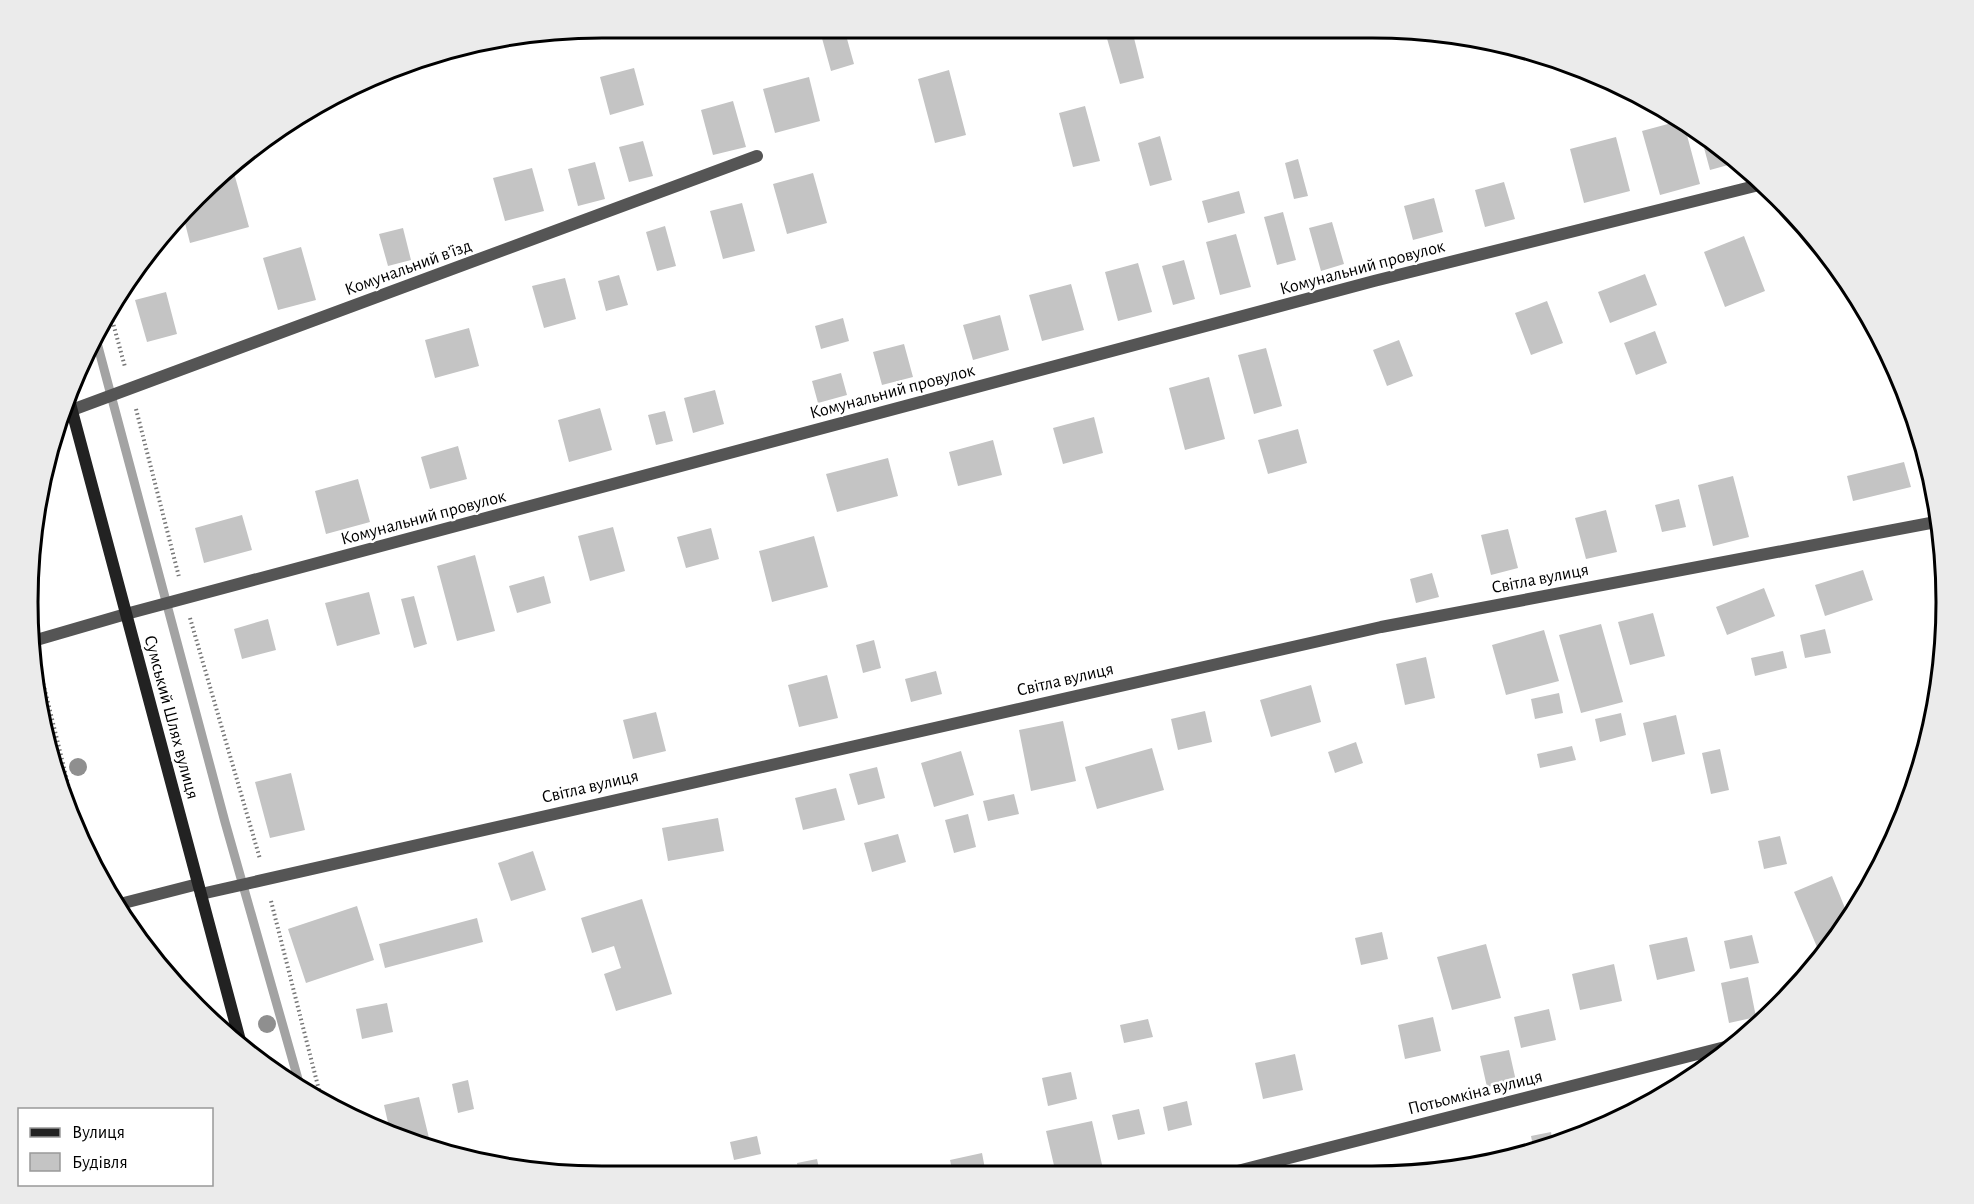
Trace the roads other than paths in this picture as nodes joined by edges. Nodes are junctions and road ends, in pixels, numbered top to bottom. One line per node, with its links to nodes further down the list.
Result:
1 (757, 156): 3 (street, Комунальний в’їзд)
2 (1753, 186): 5 (street, Комунальний провулок)
3 (72, 410): 5 (main road, Сумський Шлях вулиця)
4 (1931, 523): 7 (street, Світла вулиця)
5 (126, 614): 6 (street, Комунальний провулок); 7 (main road, Сумський Шлях вулиця)
6 (39, 639)
7 (199, 889): 8 (street, Світла вулиця); 9 (main road, Сумський Шлях вулиця)
8 (126, 904)
9 (238, 1033)
10 (1717, 1049): 11 (street, Потьомкіна вулиця)
11 (1257, 1166)

